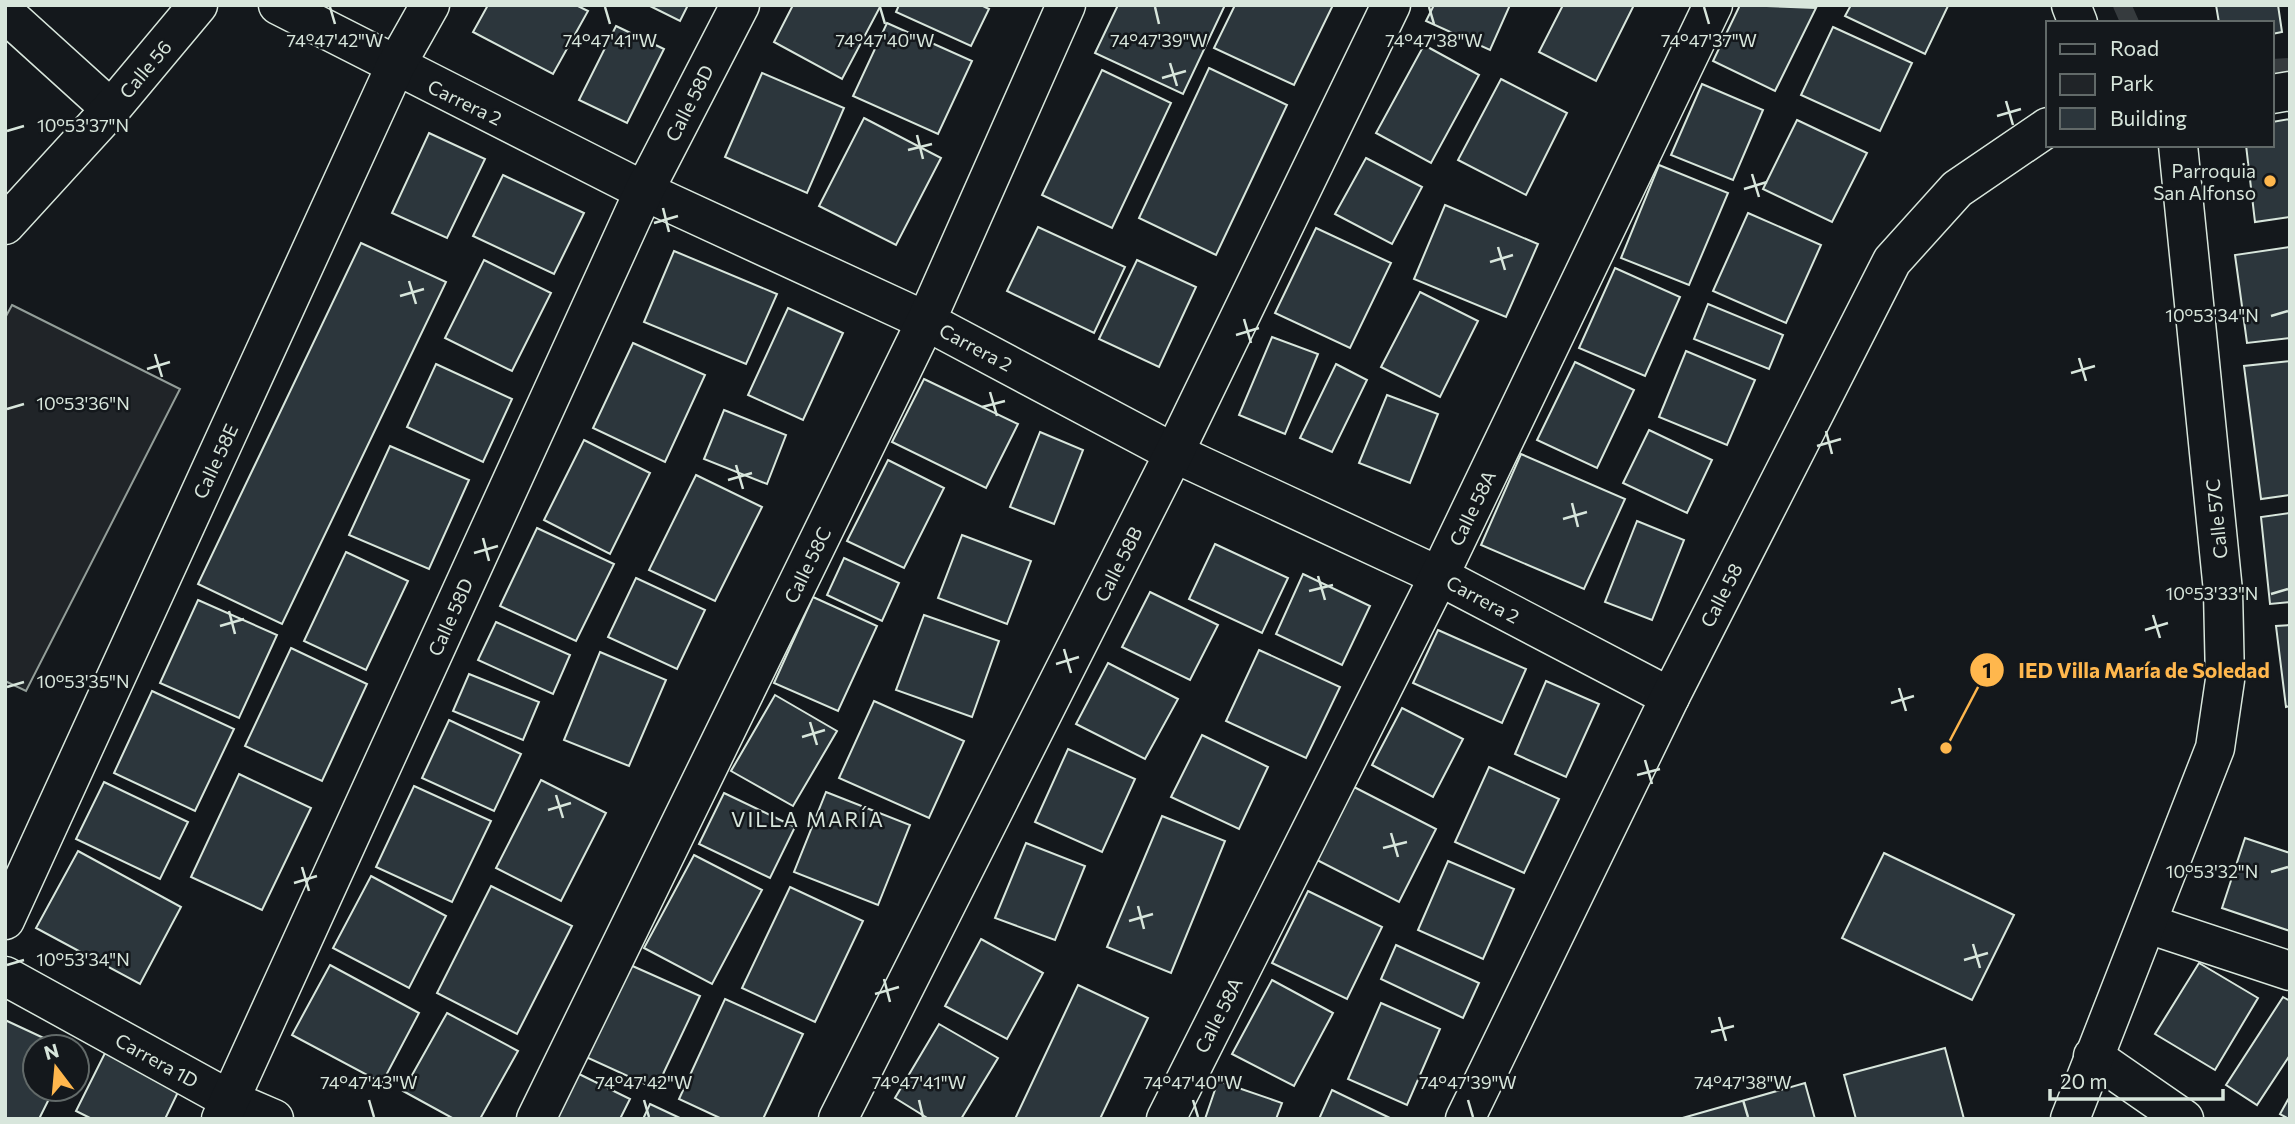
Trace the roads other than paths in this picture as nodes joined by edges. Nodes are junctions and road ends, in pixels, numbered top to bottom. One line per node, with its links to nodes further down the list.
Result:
1 (198, 5): 10 (street, Calle 56)
2 (278, 5): 9 (street, Carrera 2)
3 (430, 5): 9 (street, Calle 58E)
4 (740, 5): 13 (street, Calle 58D)
5 (1066, 5): 15 (street, Calle 58C)
6 (1391, 5): 16 (street, Calle 58B)
7 (1713, 5): 17 (street, Calle 58A)
8 (5, 13): 10 (street)
9 (395, 67): 13 (street, Carrera 2); 19 (street, Calle 58E)
10 (111, 109): 14 (street, Calle 56)
11 (2046, 128): 18 (street, Calle 58)
12 (2178, 147): 20 (street, Calle 57C)
13 (644, 191): 15 (street, Carrera 2); 24 (street, Calle 58D)
14 (5, 225)
15 (926, 321): 16 (street, Carrera 2); 26 (street, Calle 58C)
16 (1174, 453): 17 (street, Carrera 2); 27 (street, Calle 58B)
17 (1439, 576): 18 (street, Carrera 2); 28 (street, Calle 58A)
18 (1670, 697): 29 (street, Calle 58)
19 (5, 920)
20 (2148, 924): 21 (street); 23 (street, Calle 57C)
21 (2290, 971)
22 (5, 976): 24 (street, Carrera 1D)
23 (2093, 1056): 30 (street, Calle 57C); 31 (street)
24 (226, 1109): 25 (street, Carrera 1D)
25 (274, 1119)
26 (537, 1119)
27 (838, 1119)
28 (1166, 1119)
29 (1465, 1119)
30 (2070, 1119)
31 (2184, 1119)

